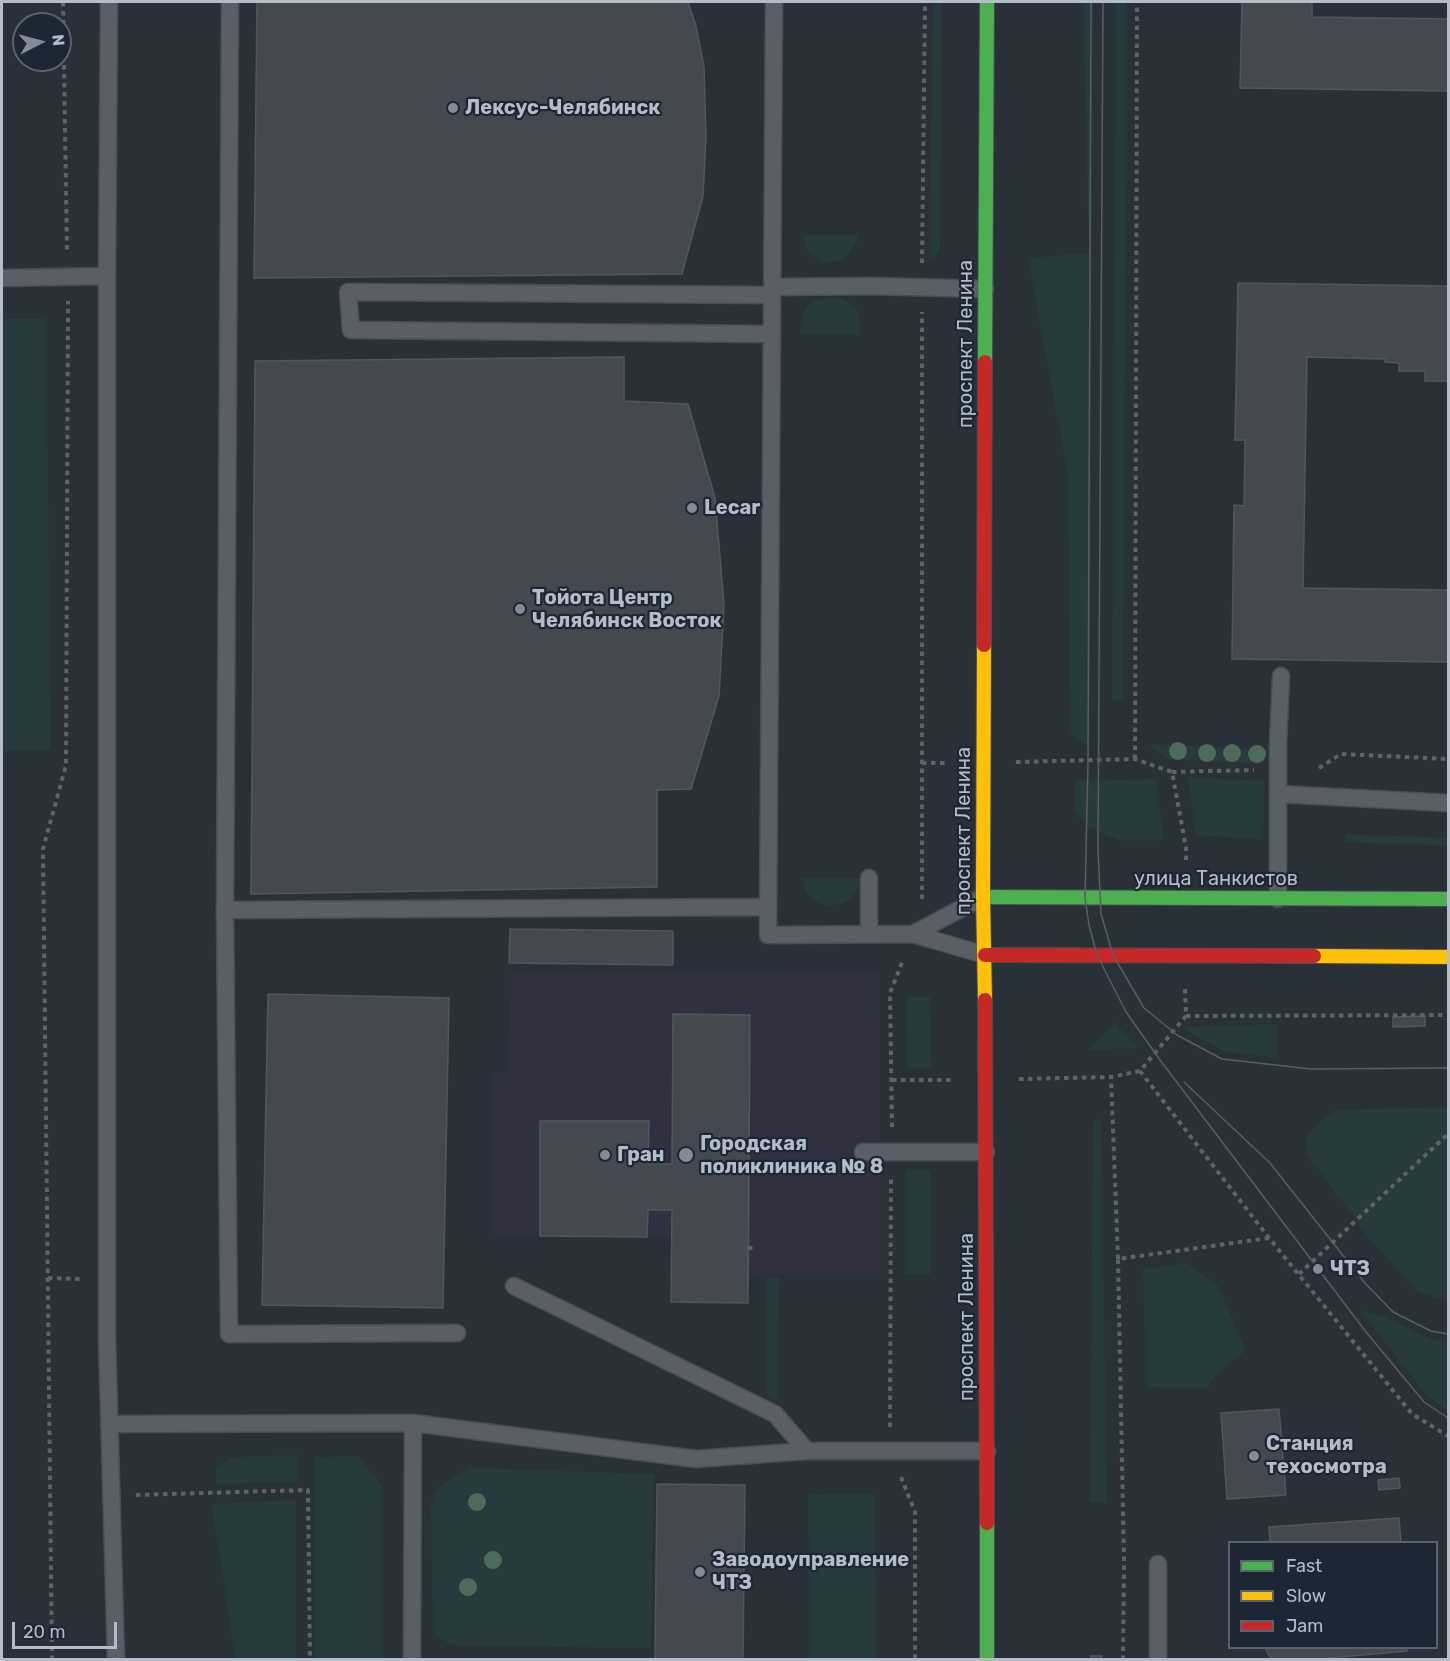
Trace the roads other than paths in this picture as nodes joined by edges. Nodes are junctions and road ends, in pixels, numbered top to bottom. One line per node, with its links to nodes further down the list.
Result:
1 (109, 2): 5 (lane)
2 (230, 2): 18 (lane)
3 (774, 2): 8 (lane)
4 (987, 2): 7 (main road, проспект Ленина)
5 (107, 276): 6 (lane); 28 (lane)
6 (2, 278)
7 (986, 289): 8 (lane); 14 (main road, проспект Ленина)
8 (772, 291): 9 (lane); 9 (lane)
9 (772, 334): 17 (lane)
10 (1281, 676): 11 (lane)
11 (1279, 794): 12 (lane); 15 (lane)
12 (1449, 803)
13 (869, 878): 19 (lane)
14 (983, 897): 15 (main road, улица Танкистов); 20 (lane); 21 (main road, проспект Ленина)
15 (1278, 899): 16 (main road, улица Танкистов)
16 (1449, 899)
17 (768, 907): 18 (lane); 19 (lane)
18 (225, 910): 26 (lane)
19 (869, 934): 20 (lane)
20 (913, 934): 21 (lane)
21 (985, 955): 22 (main road); 24 (main road, проспект Ленина)
22 (1449, 957)
23 (863, 1152): 24 (lane)
24 (986, 1152): 30 (main road, проспект Ленина)
25 (514, 1287): 29 (lane)
26 (457, 1333)
27 (413, 1423): 28 (lane); 29 (lane); 33 (lane)
28 (109, 1424): 32 (lane)
29 (807, 1450): 30 (lane)
30 (987, 1451): 34 (main road, проспект Ленина)
31 (1158, 1563): 35 (lane)
32 (116, 1659)
33 (412, 1659)
34 (987, 1659)
35 (1158, 1659)

